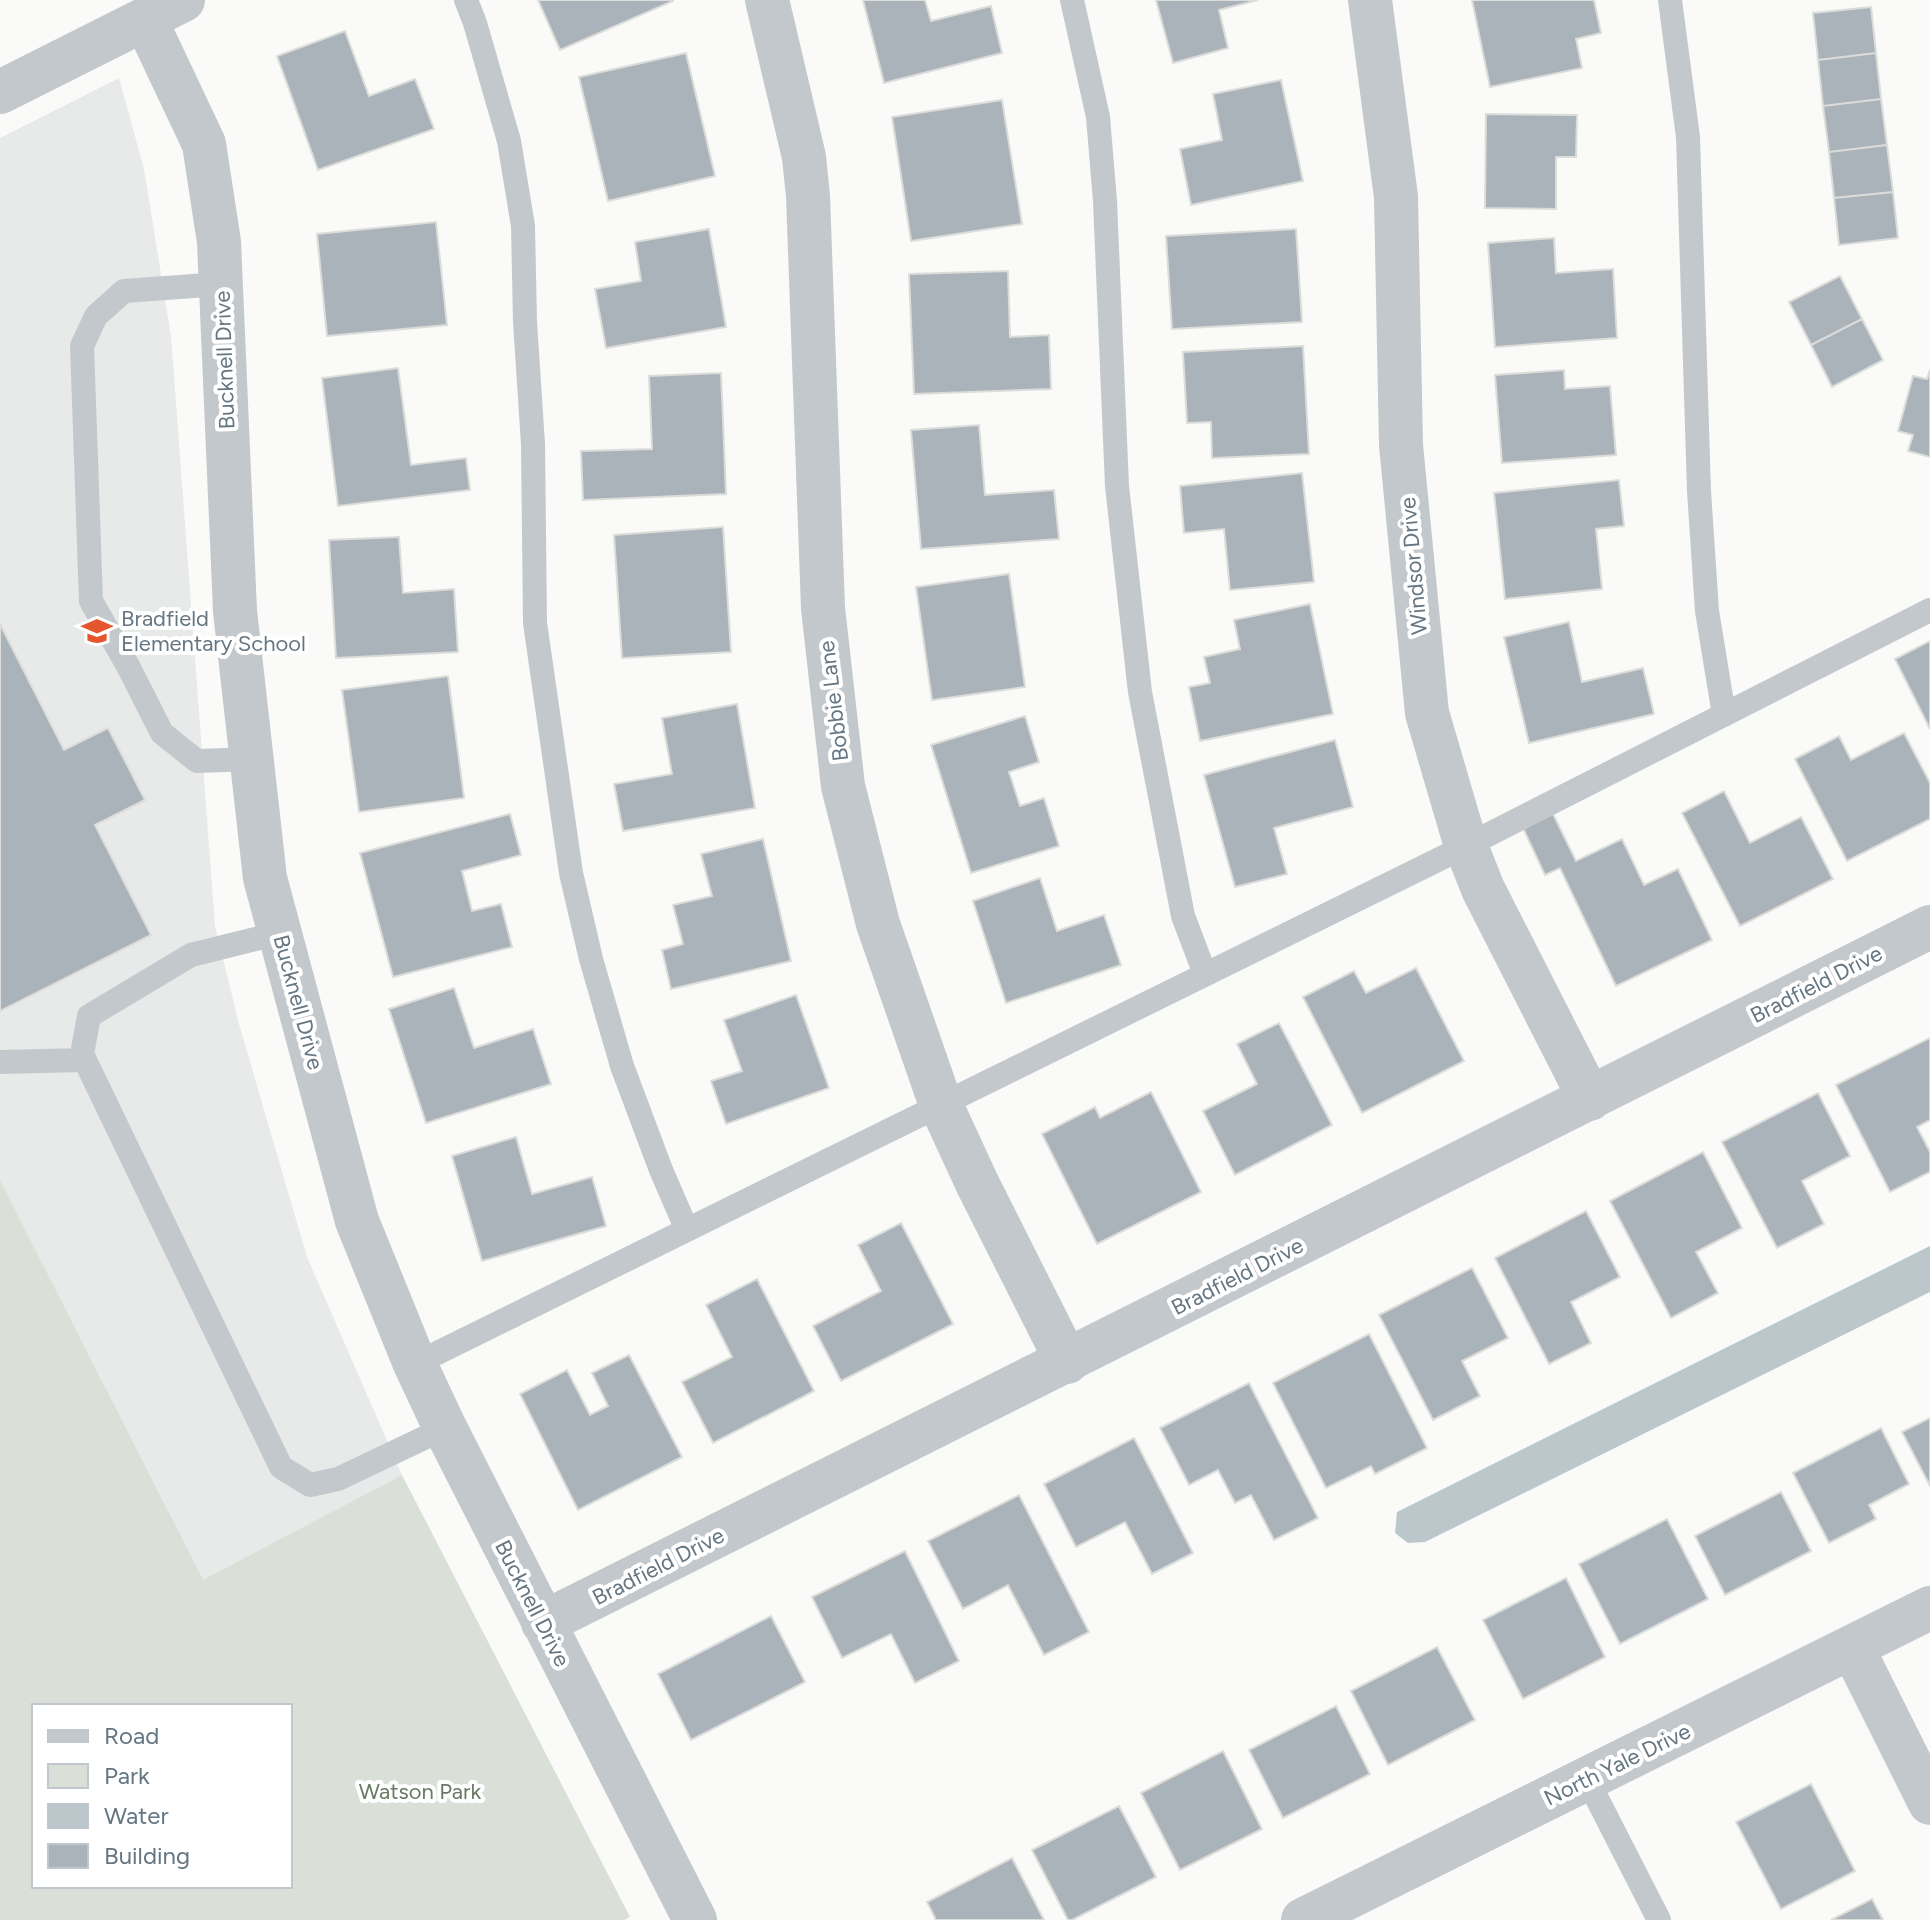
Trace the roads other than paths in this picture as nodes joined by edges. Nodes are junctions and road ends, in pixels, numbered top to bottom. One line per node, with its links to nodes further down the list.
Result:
1 (183, 0): 7 (street)
2 (466, 0): 21 (lane)
3 (767, 0): 20 (street, Bobbie Lane)
4 (1072, 0): 16 (lane)
5 (1370, 0): 13 (street, Windsor Drive)
6 (1670, 0): 11 (lane)
7 (145, 19): 8 (street); 9 (street, Bucknell Drive)
8 (0, 92)
9 (221, 284): 12 (street, Bucknell Drive); 12 (lane)
10 (1930, 610): 11 (lane)
11 (1724, 715): 13 (lane)
12 (252, 759): 15 (street, Bucknell Drive)
13 (1466, 846): 16 (lane); 19 (street, Windsor Drive)
14 (1930, 927): 19 (street, Bradfield Drive)
15 (280, 933): 17 (lane); 23 (street, Bucknell Drive)
16 (1205, 974): 20 (lane)
17 (84, 1060): 18 (lane); 24 (lane)
18 (0, 1062)
19 (1590, 1099): 22 (street, Bradfield Drive)
20 (941, 1105): 21 (lane); 22 (street, Bobbie Lane)
21 (687, 1230): 23 (lane)
22 (1067, 1362): 26 (street, Bradfield Drive)
23 (415, 1364): 24 (street, Bucknell Drive)
24 (445, 1428): 26 (street, Bucknell Drive)
25 (1930, 1608): 27 (street, North Yale Drive)
26 (543, 1623): 31 (street, Bucknell Drive)
27 (1852, 1647): 28 (street, North Yale Drive); 29 (street)
28 (1587, 1779): 30 (street, North Yale Drive); 32 (lane)
29 (1930, 1803)
30 (1318, 1917)
31 (695, 1920)
32 (1659, 1920)

